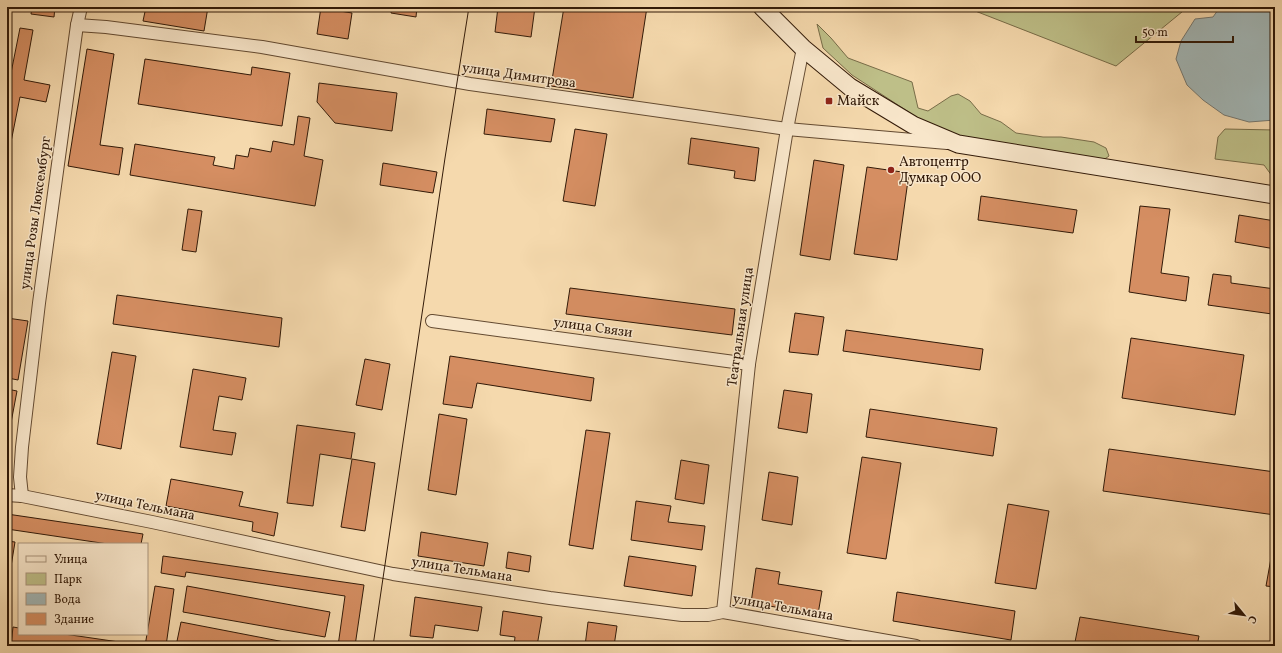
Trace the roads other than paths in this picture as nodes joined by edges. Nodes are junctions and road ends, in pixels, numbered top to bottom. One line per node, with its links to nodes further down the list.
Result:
1 (81, 7): 3 (street, улица Розы Люксембург)
2 (762, 7): 4 (street)
3 (77, 25): 5 (street, улица Димитрова); 11 (street, улица Розы Люксембург)
4 (803, 48): 5 (street, Театральная улица); 6 (street)
5 (787, 129): 6 (street, улица Димитрова); 9 (street, Театральная улица)
6 (958, 144): 7 (street)
7 (1275, 195)
8 (432, 321): 9 (street, улица Связи)
9 (749, 364): 12 (street, Театральная улица)
10 (7, 495): 11 (street, улица Тельмана)
11 (22, 496): 12 (street, улица Тельмана)
12 (722, 612): 13 (street, улица Тельмана)
13 (916, 646)

